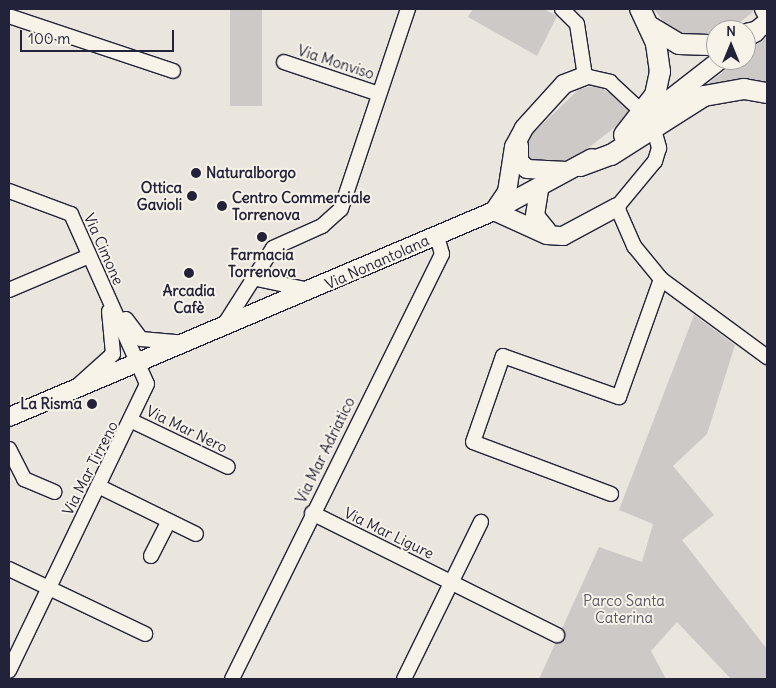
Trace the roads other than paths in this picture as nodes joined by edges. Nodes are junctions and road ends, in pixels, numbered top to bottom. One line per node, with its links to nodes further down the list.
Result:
1 (10, 9): 6 (street)
2 (408, 9): 14 (street, Via Monviso)
3 (562, 9): 12 (street)
4 (765, 9): 5 (highway)
5 (767, 12)
6 (9, 15): 11 (street)
7 (645, 17): 8 (highway); 17 (highway)
8 (706, 45)
9 (284, 62): 14 (street, Via Monviso)
10 (707, 70): 17 (main road, Via Nonantolana)
11 (173, 71)
12 (585, 76): 15 (street); 18 (main road)
13 (767, 93): 19 (highway)
14 (379, 94): 27 (street, Via Monviso)
15 (636, 106)
16 (654, 130): 22 (street)
17 (624, 135): 19 (main road, Via Nonantolana)
18 (518, 139): 19 (main road); 23 (main road)
19 (577, 168): 20 (main road, Via Nonantolana)
20 (539, 190): 23 (main road, Via Nonantolana); 25 (main road)
21 (9, 191): 26 (street, Via Cimone)
22 (617, 207): 25 (main road); 29 (street)
23 (494, 211): 24 (main road, Via Nonantolana); 25 (main road)
24 (437, 236): 32 (main road, Via Nonantolana); 46 (street, Via Mar Adriatico)
25 (556, 236)
26 (90, 256): 31 (street); 33 (street, Via Cimone)
27 (266, 259): 28 (street, Via Monviso); 30 (street)
28 (252, 278): 30 (street); 34 (street, Via Monviso)
29 (661, 279): 36 (street); 45 (street)
30 (282, 287): 32 (street)
31 (9, 290)
32 (312, 291): 34 (main road, Via Nonantolana)
33 (110, 303): 35 (street, Via Cimone); 37 (street, Via Cimone); 38 (street, Via Cimone)
34 (224, 325): 35 (main road, Via Nonantolana)
35 (192, 339): 37 (main road, Via Nonantolana)
36 (767, 357)
37 (137, 362): 38 (main road, Via Nonantolana); 40 (street, Via Mar Tirreno)
38 (74, 389): 39 (main road, Via Nonantolana)
39 (9, 417)
40 (132, 420): 42 (street, Via Mar Nero); 43 (street, Via Mar Tirreno)
41 (9, 449): 44 (street)
42 (228, 467)
43 (98, 486): 47 (street); 53 (street, Via Mar Tirreno)
44 (54, 492)
45 (611, 494)
46 (312, 513): 52 (street, Via Mar Ligure); 57 (street, Via Mar Adriatico)
47 (169, 521): 49 (street); 50 (street)
48 (481, 522): 52 (street)
49 (196, 534)
50 (151, 556)
51 (9, 569): 53 (street)
52 (452, 582): 55 (street, Via Mar Ligure); 58 (street)
53 (49, 587): 54 (street); 56 (street, Via Mar Tirreno)
54 (145, 634)
55 (557, 635)
56 (9, 672)
57 (232, 679)
58 (404, 679)

